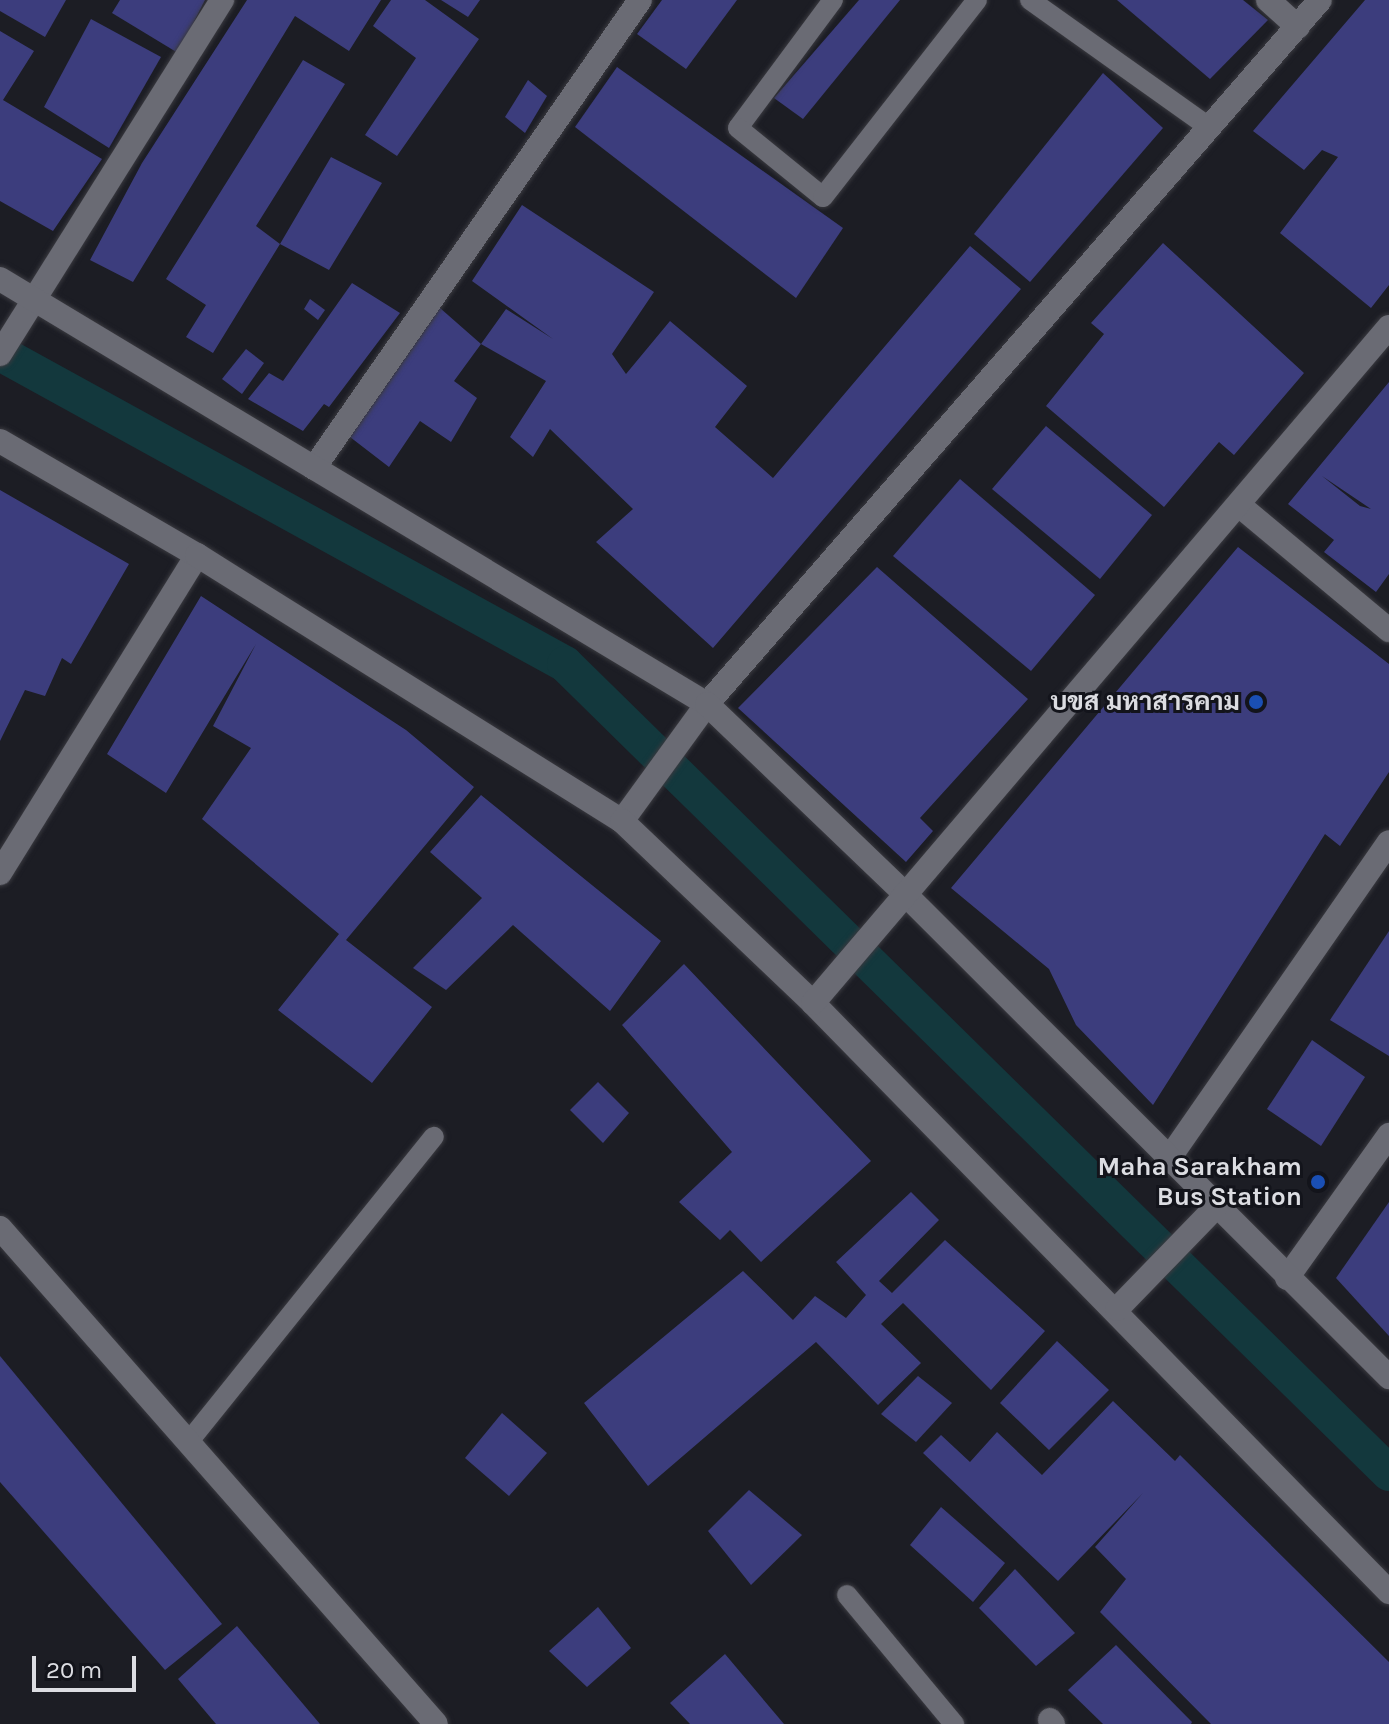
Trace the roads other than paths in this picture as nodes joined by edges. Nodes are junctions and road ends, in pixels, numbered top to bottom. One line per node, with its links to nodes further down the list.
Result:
1 (222, 0): 11 (street)
2 (640, 0): 15 (street)
3 (833, 0): 4 (lane)
4 (977, 0)
5 (1030, 0): 9 (lane)
6 (1268, 0): 8 (street)
7 (1320, 0): 8 (street)
8 (1298, 27): 9 (street)
9 (1207, 126): 19 (street)
10 (0, 279): 11 (street)
11 (35, 298): 13 (street); 15 (street)
12 (1389, 327): 16 (street)
13 (0, 354)
14 (0, 441): 17 (street)
15 (314, 468): 19 (street)
16 (1240, 506): 18 (street); 23 (street)
17 (197, 555): 20 (street); 22 (street)
18 (1389, 630)
19 (707, 704): 20 (street); 23 (street)
20 (622, 821): 24 (street)
21 (1389, 842): 27 (street)
22 (0, 873)
23 (905, 894): 24 (street); 27 (street)
24 (813, 1003): 31 (street)
25 (1389, 1135): 30 (street)
26 (434, 1137): 33 (lane)
27 (1168, 1160): 28 (street)
28 (1215, 1208): 30 (street); 31 (street)
29 (0, 1228): 33 (street)
30 (1287, 1278): 32 (street)
31 (1117, 1309): 34 (street)
32 (1389, 1377)
33 (190, 1440): 36 (street)
34 (1389, 1592)
35 (847, 1595): 37 (lane)
36 (436, 1724)
37 (954, 1724)

